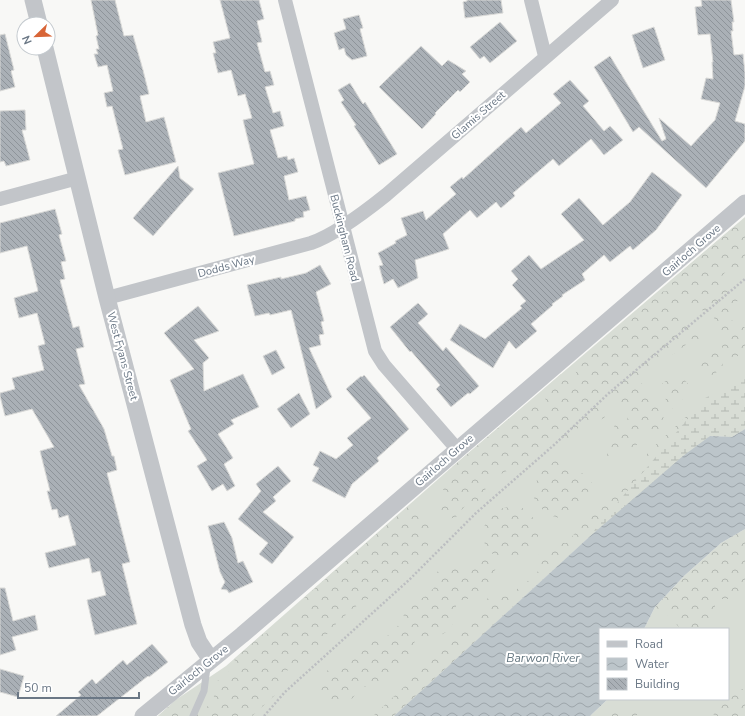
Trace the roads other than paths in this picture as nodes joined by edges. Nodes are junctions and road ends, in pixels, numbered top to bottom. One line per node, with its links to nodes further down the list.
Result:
1 (33, 0): 5 (street)
2 (285, 0): 11 (street, Buckingham Road)
3 (531, 0): 7 (street)
4 (612, 0): 7 (street, Glamis Street)
5 (37, 16)
6 (47, 56): 8 (street, West Fyans Street)
7 (545, 56): 11 (street, Glamis Street)
8 (78, 178): 9 (street); 12 (street, West Fyans Street)
9 (0, 199)
10 (745, 203): 13 (street, Gairloch Grove)
11 (342, 226): 12 (street, Dodds Way); 13 (street, Buckingham Road)
12 (108, 298): 14 (street, West Fyans Street)
13 (457, 449): 14 (street, Gairloch Grove)
14 (209, 662): 15 (street, Gairloch Grove); 16 (lane)
15 (143, 716)
16 (193, 716)

